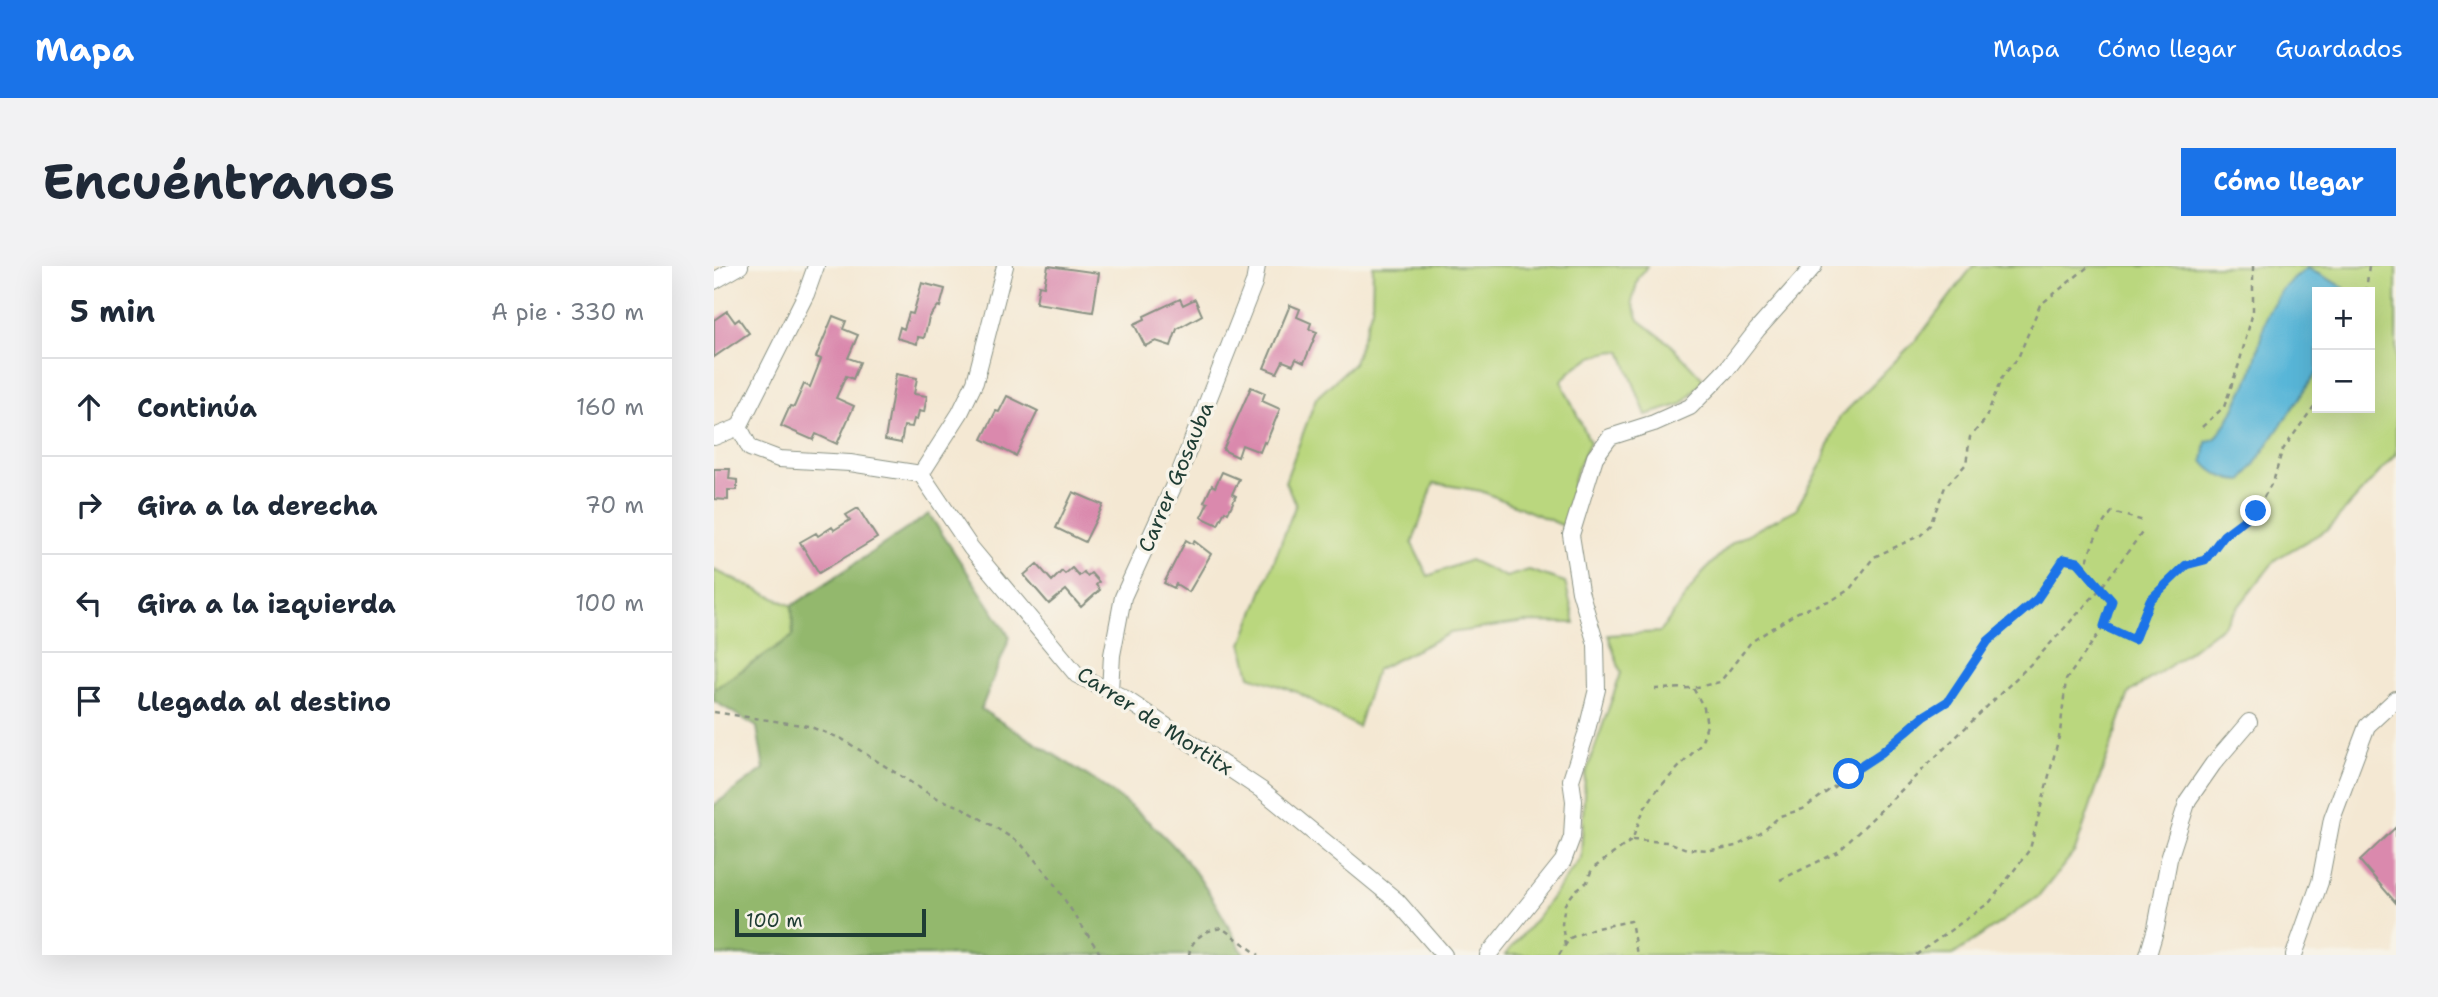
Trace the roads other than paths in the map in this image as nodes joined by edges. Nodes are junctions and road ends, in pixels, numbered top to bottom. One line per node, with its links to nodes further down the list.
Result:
1 (740, 266): 6 (street)
2 (816, 266): 7 (street)
3 (1005, 266): 9 (street)
4 (1256, 266): 10 (street, Carrer Gosauba)
5 (1814, 266): 14 (street)
6 (714, 281)
7 (739, 427): 8 (street); 9 (street)
8 (714, 437)
9 (920, 474): 10 (street, Carrer de Mortitx)
10 (1110, 691): 13 (street, Carrer de Mortitx)
11 (2396, 699): 16 (street)
12 (2249, 723): 15 (street)
13 (1444, 955)
14 (1488, 955)
15 (2148, 955)
16 (2294, 955)

